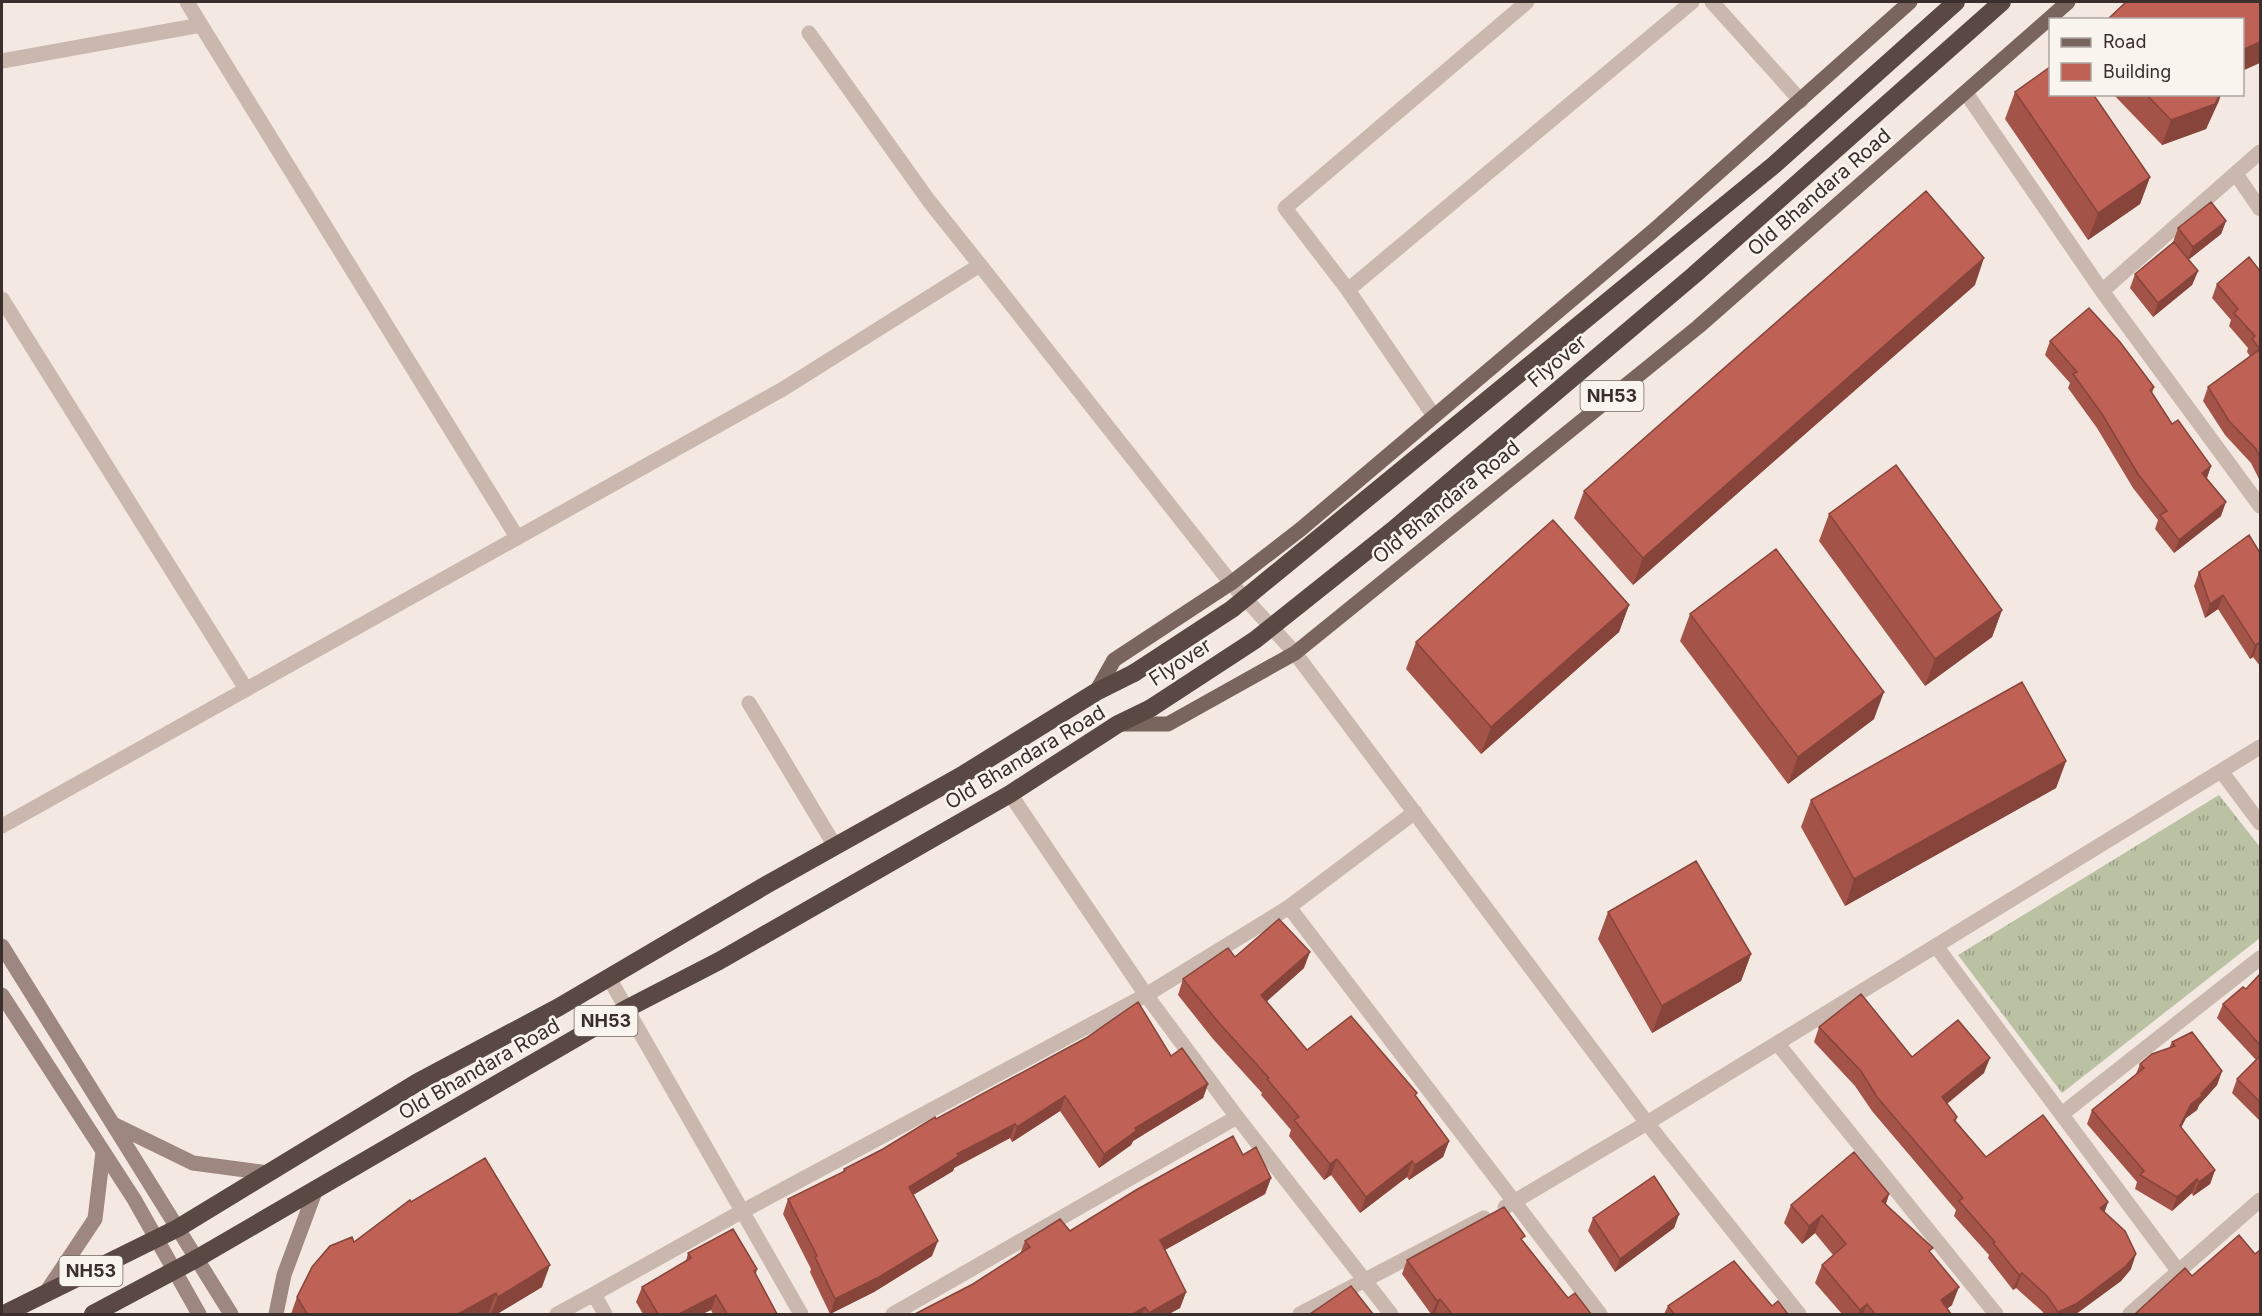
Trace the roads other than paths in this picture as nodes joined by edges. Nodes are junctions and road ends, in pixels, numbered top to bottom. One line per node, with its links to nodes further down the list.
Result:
1 (187, 2): 11 (street)
2 (1527, 2): 20 (street)
3 (1692, 2): 20 (street)
4 (1712, 2): 15 (street)
5 (1910, 2): 15 (main road, NH53)
6 (1956, 2): 29 (highway, Flyover / NH53, bridge)
7 (2002, 2): 31 (highway, Flyover, bridge)
8 (2068, 2): 9 (main road, Old Bhandara Road / NH53)
9 (2050, 18)
10 (2049, 19): 14 (main road, Old Bhandara Road / NH53)
11 (201, 25): 13 (street); 25 (street)
12 (809, 33): 19 (street)
13 (2, 61)
14 (1966, 93): 21 (street); 27 (main road, Old Bhandara Road / NH53)
15 (1801, 101): 23 (main road, NH53)
16 (2260, 152): 17 (street)
17 (2236, 174): 18 (street); 21 (street)
18 (2260, 209)
19 (980, 264): 25 (street); 26 (street)
20 (1348, 290): 23 (street)
21 (2102, 291): 24 (street)
22 (2, 299): 28 (street)
23 (1434, 416): 26 (main road, NH53)
24 (2260, 506)
25 (518, 537): 28 (street)
26 (1231, 583): 27 (street); 29 (main road, NH53)
27 (1295, 653): 31 (main road, Old Bhandara Road / NH53); 35 (street)
28 (246, 689): 37 (street)
29 (1096, 692): 38 (highway, NH53)
30 (749, 703): 38 (street)
31 (1118, 724): 34 (highway, Old Bhandara Road / NH53)
32 (2260, 747): 33 (street)
33 (2221, 771): 36 (street); 41 (street)
34 (1010, 794): 45 (street); 46 (highway, Old Bhandara Road / NH53)
35 (1415, 812): 39 (street); 50 (street)
36 (2260, 823)
37 (2, 826)
38 (835, 846): 43 (highway, NH53)
39 (1289, 907): 45 (street); 56 (street)
40 (2, 946): 51 (main road)
41 (1936, 946): 47 (street); 48 (street)
42 (2260, 958): 48 (street)
43 (609, 978): 46 (street); 53 (highway, NH53)
44 (2, 995): 52 (main road)
45 (1146, 995): 49 (street); 57 (street)
46 (626, 1009): 54 (highway, Old Bhandara Road / NH53); 57 (street)
47 (1778, 1043): 50 (street); 79 (street)
48 (2062, 1114): 62 (street)
49 (1237, 1117): 63 (street); 74 (street)
50 (1647, 1123): 56 (street); 78 (street)
51 (113, 1124): 53 (main road); 58 (main road)
52 (103, 1152): 59 (main road); 64 (main road)
53 (268, 1173): 58 (highway, NH53)
54 (316, 1189): 60 (highway, Old Bhandara Road / NH53); 70 (main road)
55 (2260, 1200): 62 (street)
56 (1514, 1203): 63 (street); 77 (street)
57 (741, 1212): 65 (street); 73 (street)
58 (178, 1228): 59 (highway, NH53); 60 (main road)
59 (156, 1238): 61 (main road); 64 (highway, NH53)
60 (196, 1259): 61 (highway, Old Bhandara Road / NH53); 69 (main road)
61 (176, 1270): 67 (highway, Old Bhandara Road / NH53); 68 (main road)
62 (2179, 1272): 80 (street)
63 (1365, 1281): 75 (street); 76 (street)
64 (45, 1294): 66 (highway, NH53)
65 (594, 1294): 71 (street); 72 (street)
66 (4, 1314)
67 (93, 1314)
68 (199, 1314)
69 (231, 1314)
70 (276, 1314)
71 (557, 1314)
72 (605, 1314)
73 (801, 1314)
74 (893, 1314)
75 (1300, 1314)
76 (1391, 1314)
77 (1600, 1314)
78 (1799, 1314)
79 (1996, 1314)
80 (2130, 1314)

